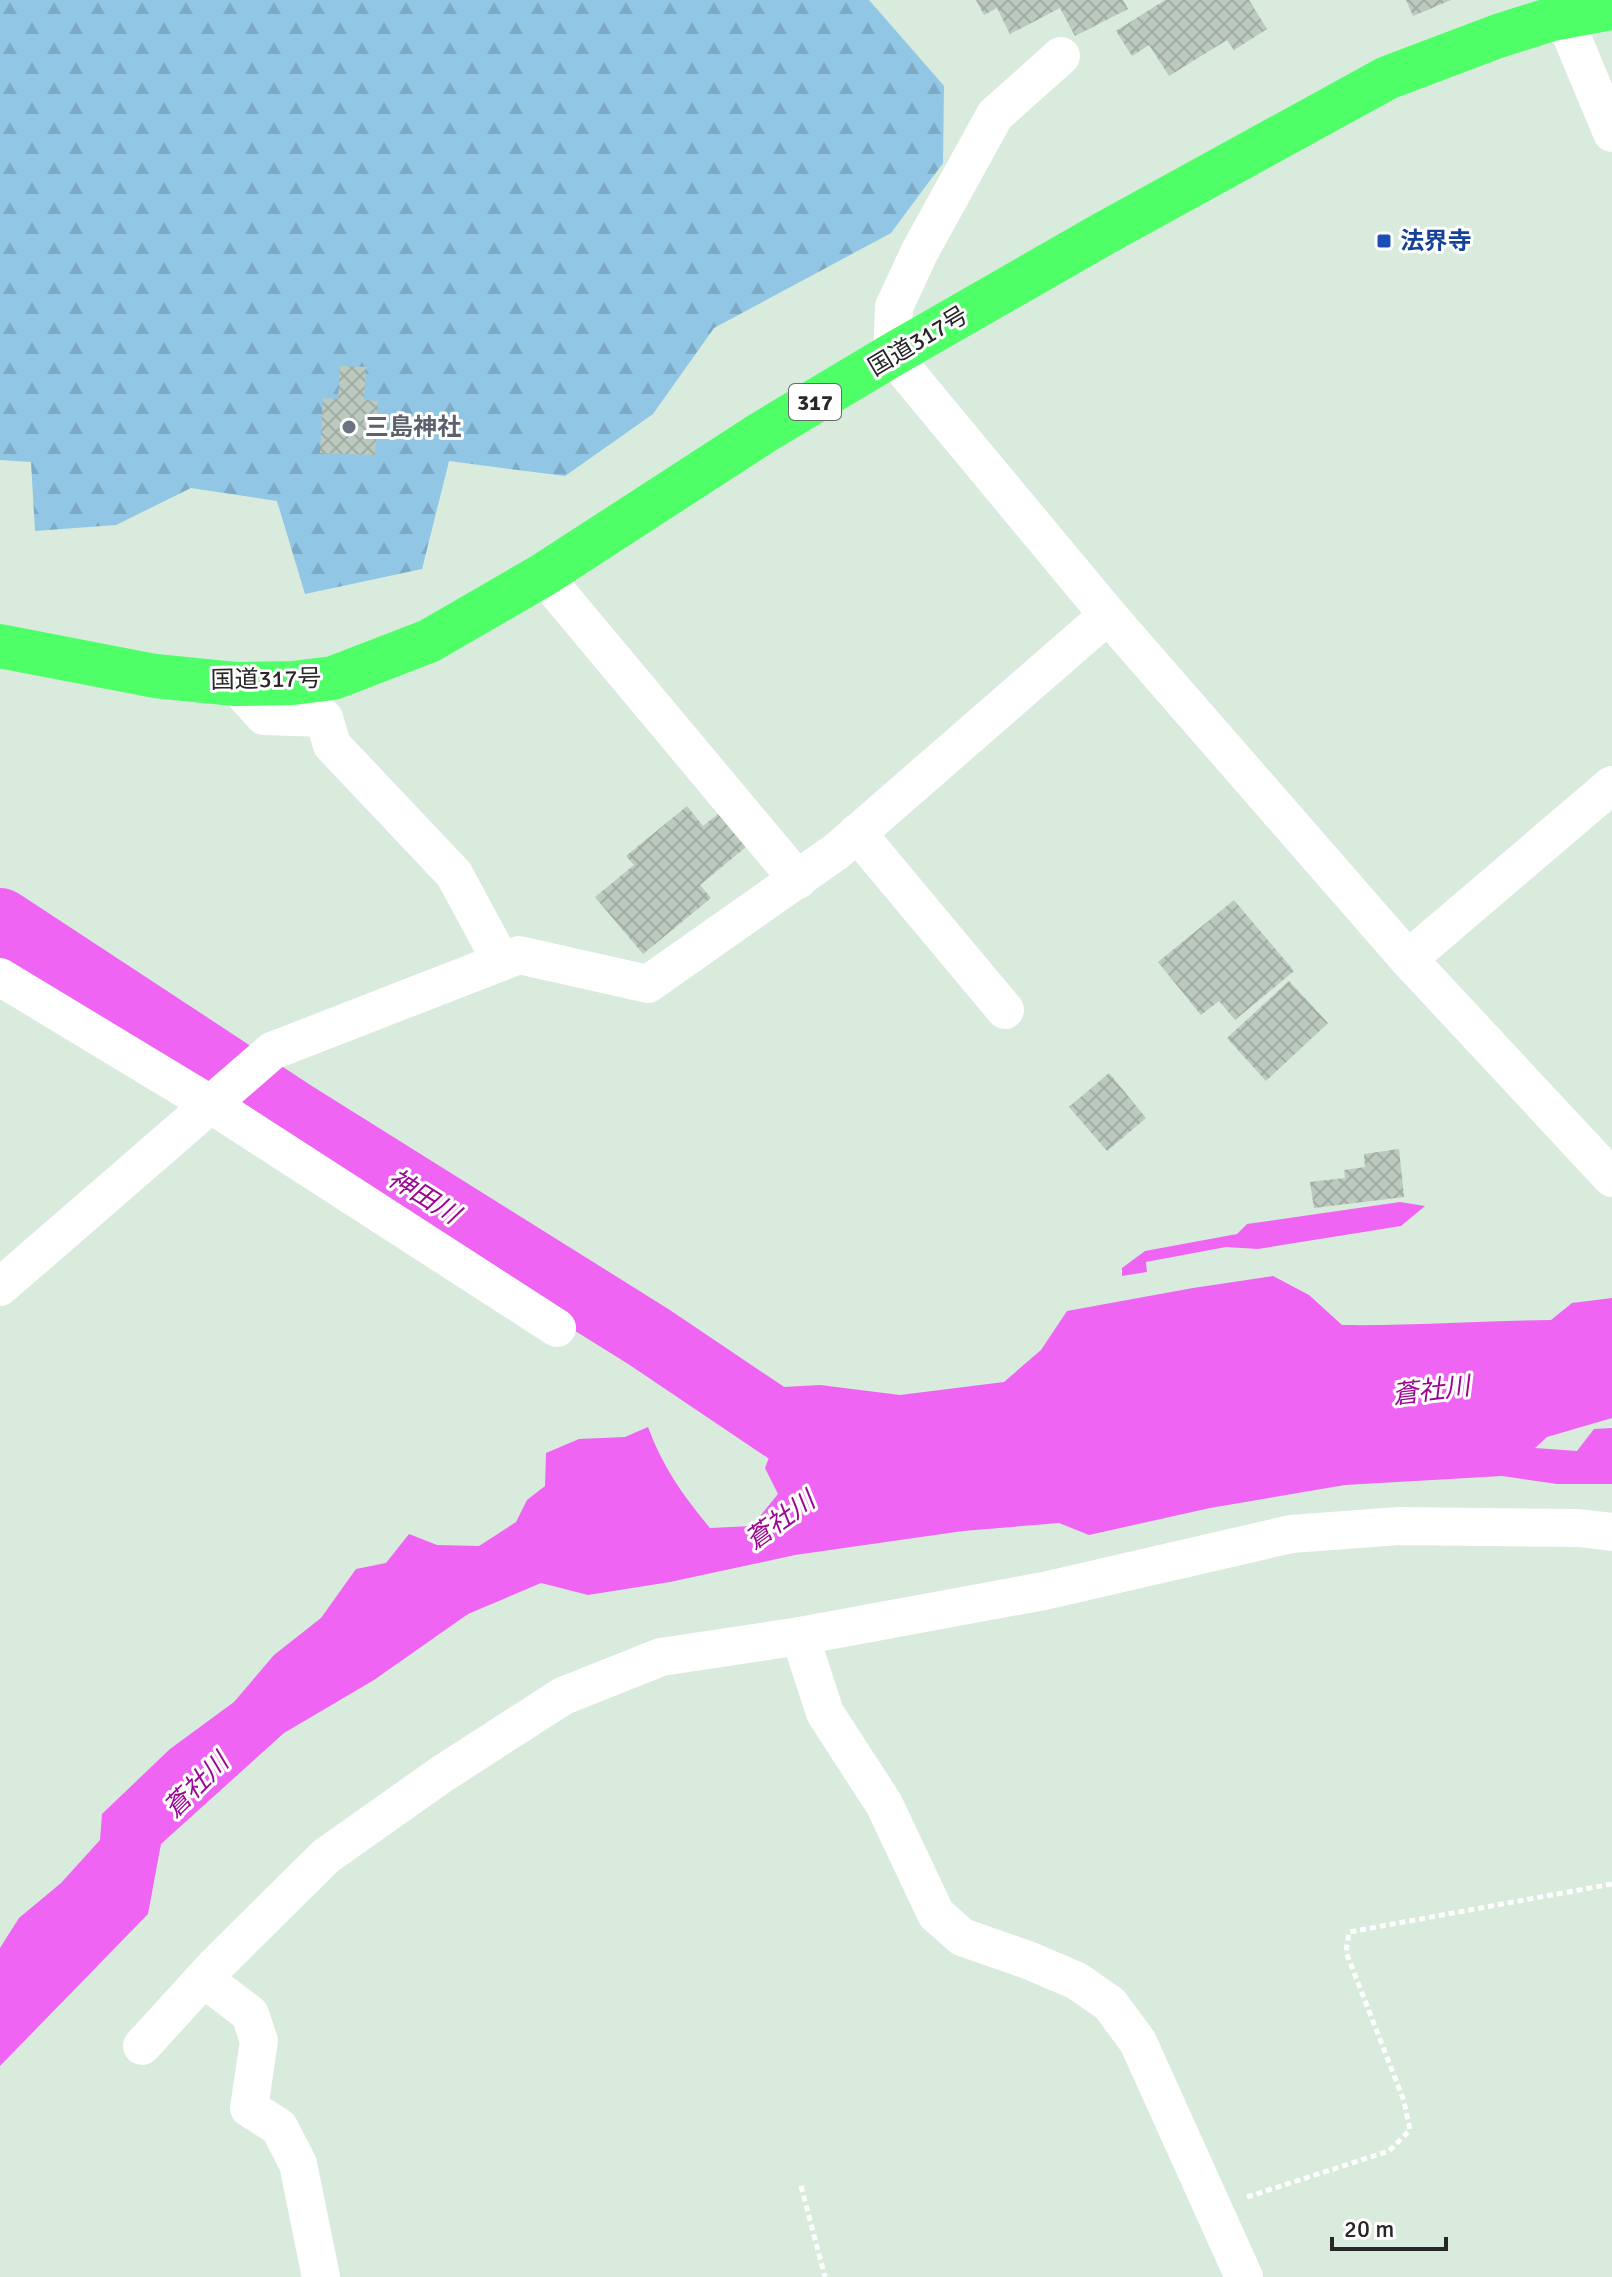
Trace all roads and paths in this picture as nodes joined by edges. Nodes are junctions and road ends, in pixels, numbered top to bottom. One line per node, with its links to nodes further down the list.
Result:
1 (1612, 8): 2 (highway, 国道317号 / 317)
2 (1564, 18): 4 (street); 5 (highway, 国道317号 / 317)
3 (1061, 56): 5 (street)
4 (1612, 133)
5 (892, 355): 6 (highway, 国道317号 / 317); 7 (street)
6 (543, 575): 9 (highway, 国道317号 / 317); 12 (street)
7 (1108, 615): 11 (street); 13 (street)
8 (0, 646): 9 (highway, 国道317号 / 317)
9 (235, 684): 14 (street)
10 (1612, 785): 13 (street)
11 (857, 833): 12 (street); 16 (street)
12 (798, 880): 14 (street)
13 (1408, 959): 18 (street)
14 (501, 961): 17 (street)
15 (0, 977): 17 (street)
16 (1005, 1010)
17 (210, 1104): 19 (street); 20 (street)
18 (1612, 1178)
19 (0, 1287)
20 (557, 1328)
21 (1612, 1532): 22 (street)
22 (800, 1636): 24 (street); 27 (street)
23 (1612, 1884): 27 (path)
24 (204, 1979): 25 (street); 28 (street)
25 (142, 2046)
26 (801, 2186): 29 (path)
27 (1212, 2208): 30 (street)
28 (321, 2277)
29 (825, 2277)
30 (1244, 2277)

